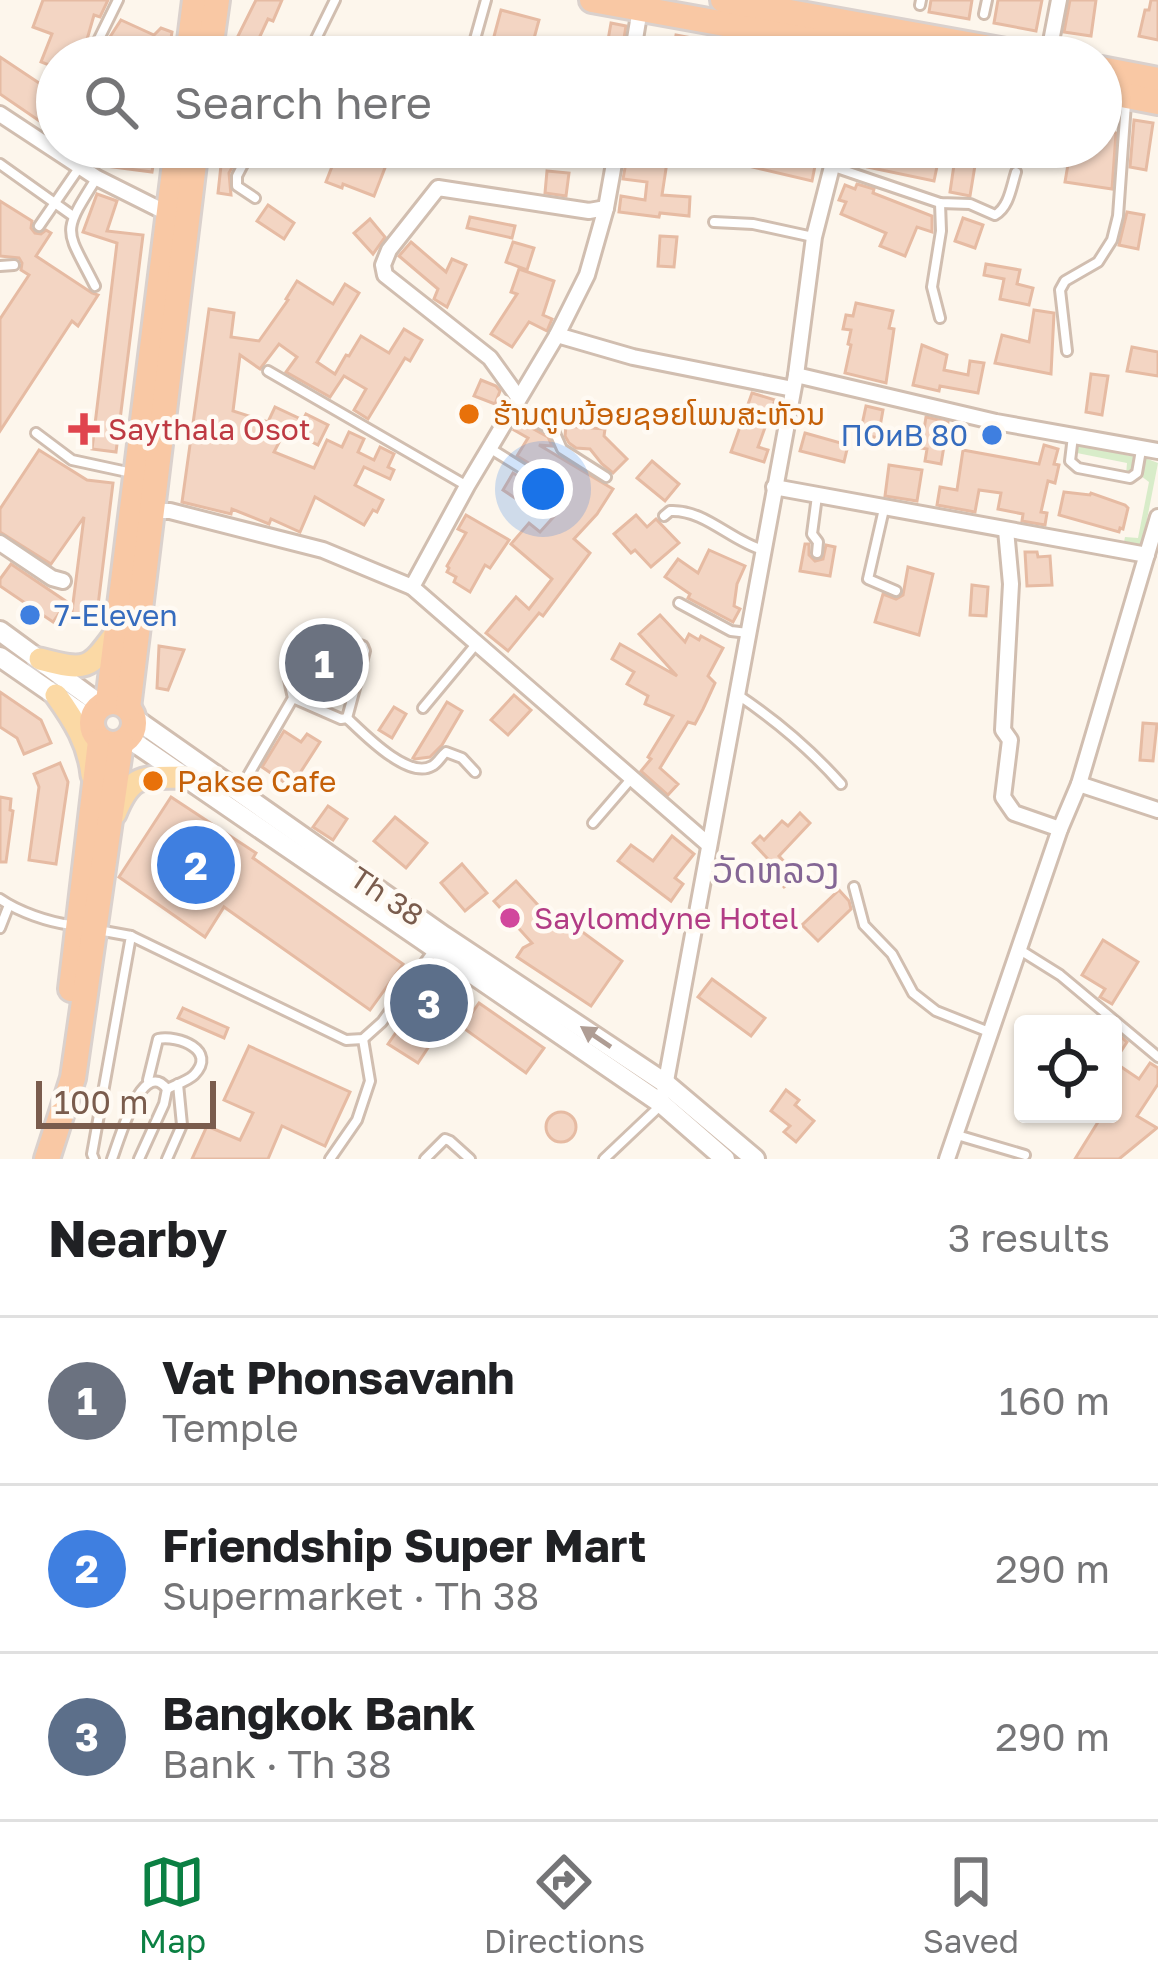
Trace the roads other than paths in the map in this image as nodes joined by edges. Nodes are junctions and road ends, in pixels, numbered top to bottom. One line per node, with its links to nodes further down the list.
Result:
1 (118, 0): 14 (lane)
2 (335, 0): 17 (lane)
3 (486, 0): 18 (lane)
4 (723, 0): 9 (highway)
5 (987, 0): 12 (lane)
6 (1059, 0): 21 (street)
7 (600, 1): 8 (highway)
8 (641, 4): 13 (highway); 19 (street)
9 (773, 5): 11 (highway)
10 (206, 6): 15 (highway); 16 (highway)
11 (812, 9): 13 (highway)
12 (984, 14)
13 (849, 32): 20 (highway)
14 (100, 36)
15 (195, 36)
16 (207, 36)
17 (317, 36)
18 (476, 36)
19 (636, 36)
20 (880, 36)
21 (1050, 36)
22 (1122, 73): 23 (highway)
23 (1158, 80)
24 (1122, 95): 25 (highway)
25 (1127, 96): 26 (highway); 29 (lane)
26 (1158, 102)
27 (0, 114): 28 (street)
28 (36, 138)
29 (1122, 163)
30 (0, 164): 43 (lane)
31 (78, 168): 43 (lane)
32 (81, 168): 41 (street)
33 (177, 168): 47 (highway)
34 (191, 168): 47 (highway)
35 (241, 168): 42 (lane)
36 (613, 168): 45 (street)
37 (832, 168): 50 (street)
38 (835, 168): 44 (lane)
39 (1122, 168): 56 (lane)
40 (1016, 172): 44 (lane)
41 (97, 178): 46 (lane); 47 (street)
42 (255, 198)
43 (54, 202): 46 (lane); 49 (lane)
44 (940, 203): 54 (lane)
45 (606, 208): 55 (street); 59 (street)
46 (73, 216): 53 (lane)
47 (178, 216): 65 (highway); 72 (highway)
48 (714, 222): 50 (lane)
49 (39, 226)
50 (814, 237): 58 (street)
51 (14, 265): 52 (lane)
52 (0, 266)
53 (95, 286)
54 (940, 318)
55 (557, 335): 58 (street); 59 (street)
56 (1067, 351)
57 (268, 371): 67 (lane)
58 (794, 382): 61 (street); 69 (street)
59 (515, 403): 62 (street); 66 (lane)
60 (36, 433): 65 (lane)
61 (1073, 436): 63 (street); 63 (lane)
62 (491, 448): 67 (street); 68 (lane)
63 (1142, 448): 64 (street)
64 (1158, 451)
65 (137, 474): 72 (highway)
66 (606, 478)
67 (467, 486): 81 (street)
68 (553, 487)
69 (774, 487): 70 (street); 77 (street)
70 (818, 495): 71 (street); 78 (lane)
71 (885, 507): 75 (street); 82 (lane)
72 (143, 510): 81 (street); 84 (highway); 95 (highway)
73 (664, 516): 77 (lane)
74 (1158, 517): 79 (street)
75 (1006, 530): 79 (street); 107 (street)
76 (0, 543): 80 (street)
77 (764, 550): 86 (street)
78 (817, 553)
79 (1147, 556): 100 (street)
80 (63, 581)
81 (412, 587): 87 (street)
82 (896, 591)
83 (679, 603): 86 (lane)
84 (118, 629): 89 (main road); 95 (highway)
85 (0, 632): 89 (street, Th 38)
86 (748, 634): 90 (street)
87 (478, 642): 93 (lane); 98 (street)
88 (0, 657): 91 (street, Th 38)
89 (40, 659): 95 (street, Th 38)
90 (737, 694): 99 (lane); 108 (street)
91 (56, 695): 95 (street, Th 38); 102 (main road)
92 (293, 698): 94 (lane); 94 (lane); 101 (lane)
93 (423, 708)
94 (347, 718): 96 (lane)
95 (114, 722): 97 (street, Th 38); 101 (street, Th 38); 102 (highway); 106 (highway)
96 (476, 772)
97 (184, 777): 104 (street, Th 38); 106 (main road)
98 (633, 777): 105 (lane); 108 (street)
99 (841, 784)
100 (1079, 784): 103 (street); 107 (street)
101 (238, 793): 104 (street, Th 38)
102 (94, 799): 113 (highway)
103 (1158, 810)
104 (259, 819): 115 (street, Th 38)
105 (593, 823)
106 (110, 825): 113 (highway)
107 (1060, 830): 116 (street)
108 (709, 844): 121 (street)
109 (854, 887): 117 (lane)
110 (0, 898): 111 (lane)
111 (9, 905): 112 (lane); 113 (lane)
112 (0, 928)
113 (87, 928): 114 (lane); 127 (highway)
114 (130, 936): 118 (lane); 128 (lane)
115 (439, 943): 118 (lane); 121 (street, Th 38, one-way to 115); 124 (street, Th 38)
116 (1020, 950): 117 (street); 119 (lane)
117 (989, 1032): 125 (street)
118 (363, 1039): 132 (lane)
119 (1158, 1058)
120 (148, 1081): 122 (lane); 123 (lane); 129 (lane)
121 (665, 1083): 124 (street); 137 (street, Th 38)
122 (178, 1084): 123 (lane); 131 (lane)
123 (167, 1089): 130 (lane)
124 (662, 1104): 135 (lane); 136 (street, Th 38)
125 (955, 1135): 126 (lane); 138 (street)
126 (1025, 1155)
127 (47, 1159)
128 (94, 1159)
129 (112, 1159)
130 (139, 1159)
131 (167, 1159)
132 (330, 1159)
133 (425, 1159): 134 (lane)
134 (470, 1159)
135 (604, 1159)
136 (725, 1159)
137 (755, 1159)
138 (947, 1159)

